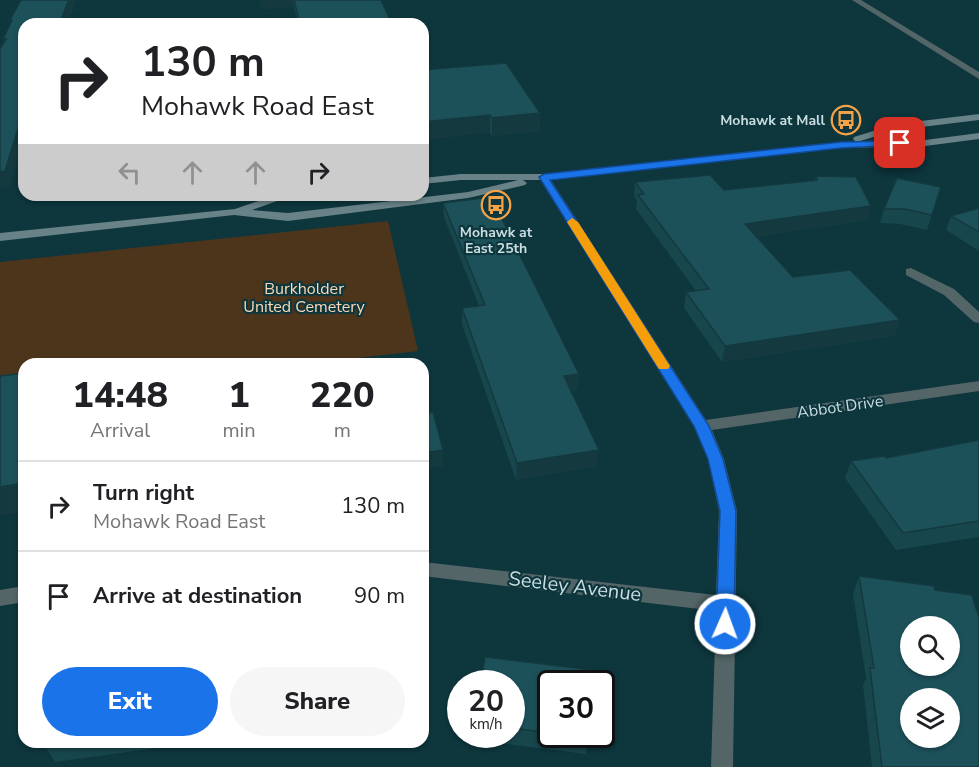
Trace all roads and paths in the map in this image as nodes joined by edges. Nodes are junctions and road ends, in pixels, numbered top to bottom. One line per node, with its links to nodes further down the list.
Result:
1 (856, 0): 2 (street)
2 (979, 76)
3 (979, 117): 5 (main road)
4 (979, 136): 5 (main road)
5 (841, 145): 6 (main road)
6 (544, 177): 7 (main road); 8 (main road); 16 (street)
7 (429, 180)
8 (429, 200)
9 (269, 201): 11 (main road)
10 (421, 201): 11 (main road)
11 (234, 212): 12 (main road)
12 (0, 237)
13 (911, 272): 14 (street)
14 (979, 319)
15 (979, 386): 16 (street, Abbot Drive)
16 (702, 426): 20 (street)
17 (429, 570): 20 (street, Seeley Avenue)
18 (18, 595): 19 (street)
19 (0, 598)
20 (726, 604): 21 (street)
21 (722, 767)

